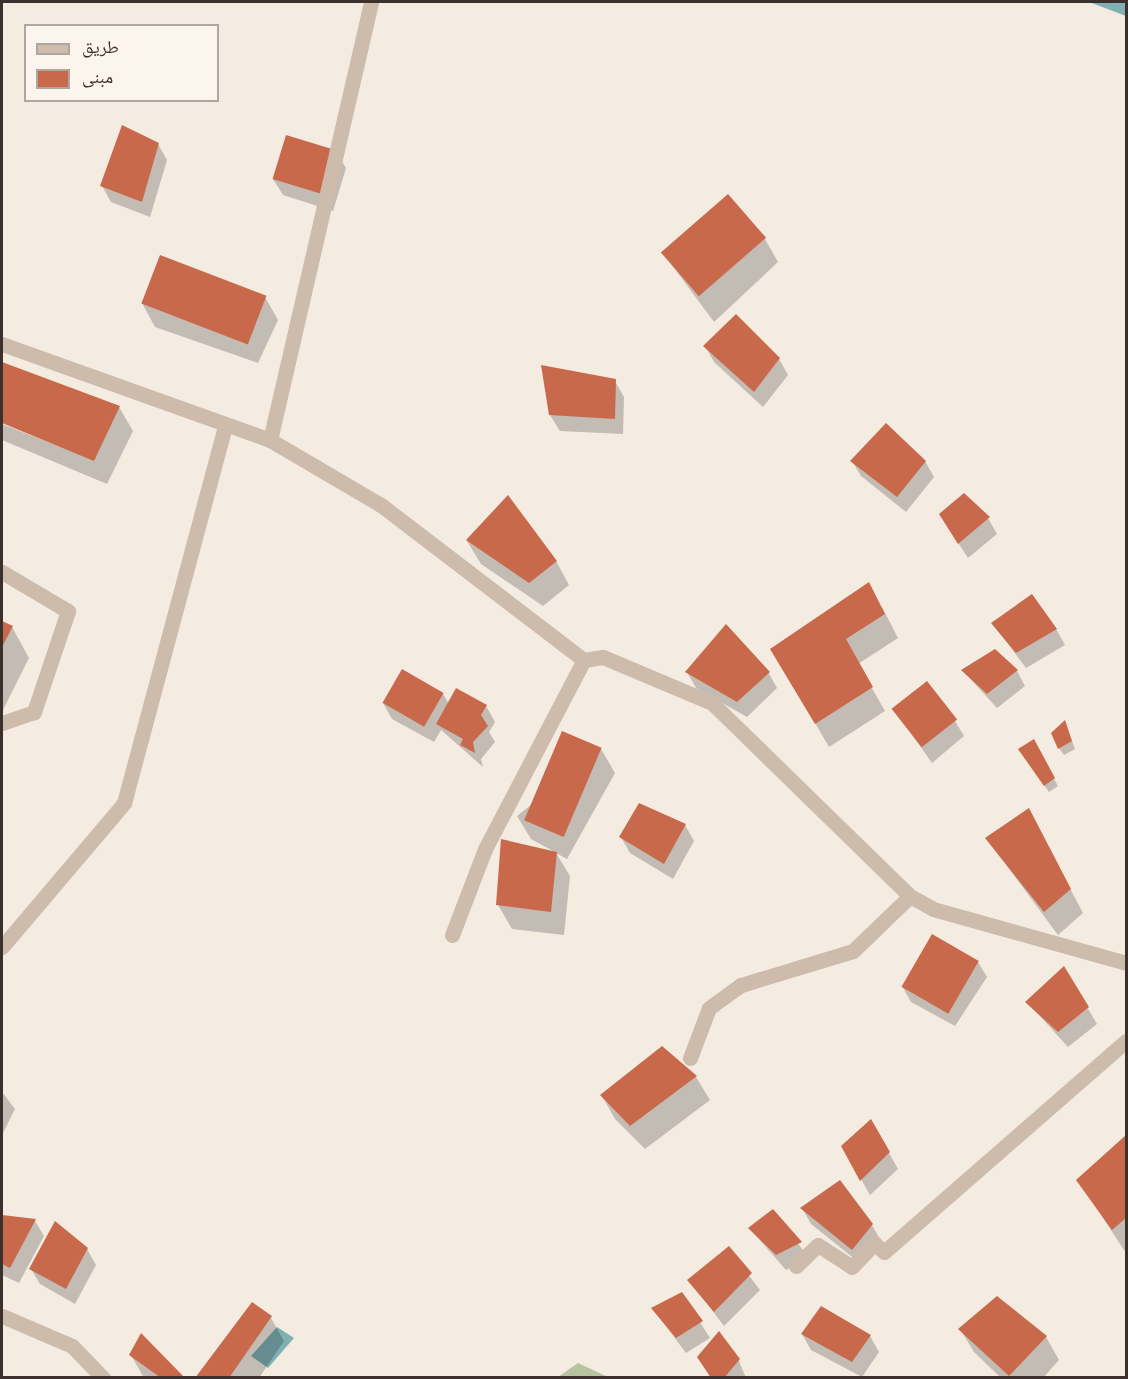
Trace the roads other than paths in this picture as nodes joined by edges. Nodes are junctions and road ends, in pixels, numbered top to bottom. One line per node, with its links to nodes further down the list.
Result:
1 (371, 2): 4 (street)
2 (2, 344): 3 (street)
3 (225, 426): 4 (street); 10 (street)
4 (270, 440): 6 (street)
5 (2, 572): 7 (street)
6 (585, 660): 8 (street); 9 (street)
7 (2, 723)
8 (910, 896): 11 (street); 13 (street)
9 (453, 935)
10 (2, 947)
11 (1126, 963)
12 (1126, 1041): 14 (street)
13 (690, 1058)
14 (796, 1266)
15 (2, 1316): 16 (street)
16 (103, 1377)

